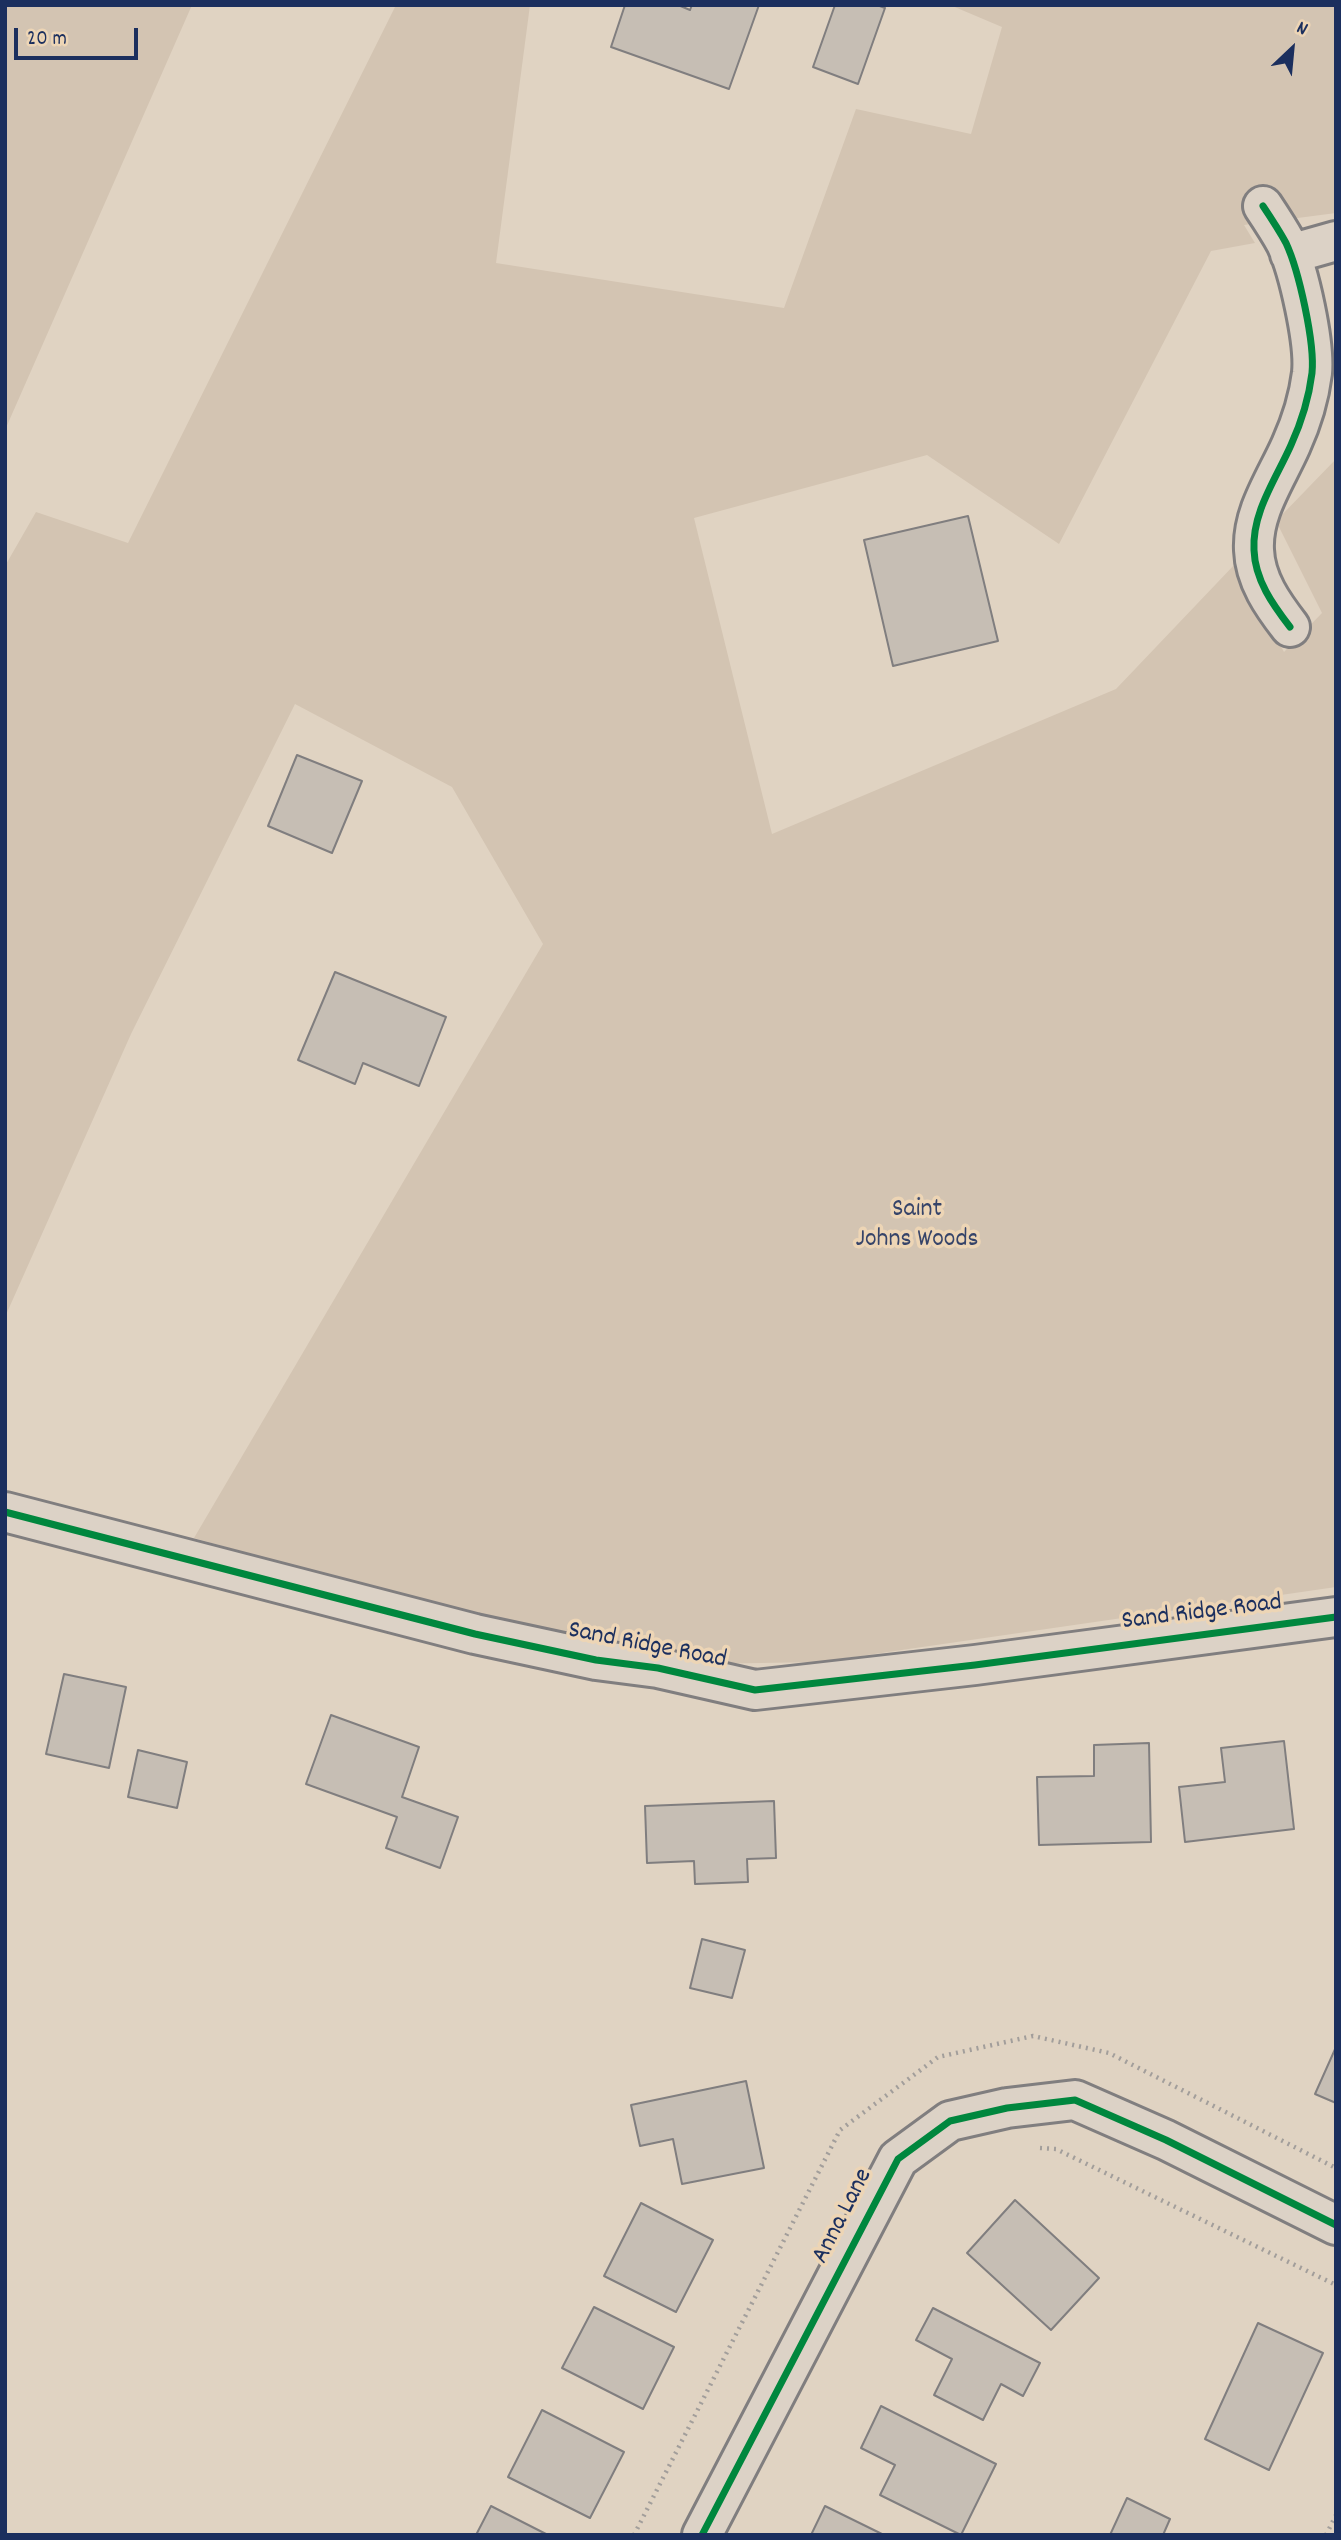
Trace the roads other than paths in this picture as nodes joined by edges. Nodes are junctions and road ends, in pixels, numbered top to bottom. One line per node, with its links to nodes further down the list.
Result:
1 (1264, 206): 3 (street)
2 (1336, 241): 3 (street)
3 (1290, 254): 4 (street)
4 (1290, 627)
5 (5, 1512): 6 (street, Sand Ridge Road)
6 (1336, 1617)
7 (1336, 2225): 8 (street, Anna Lane)
8 (702, 2535)

